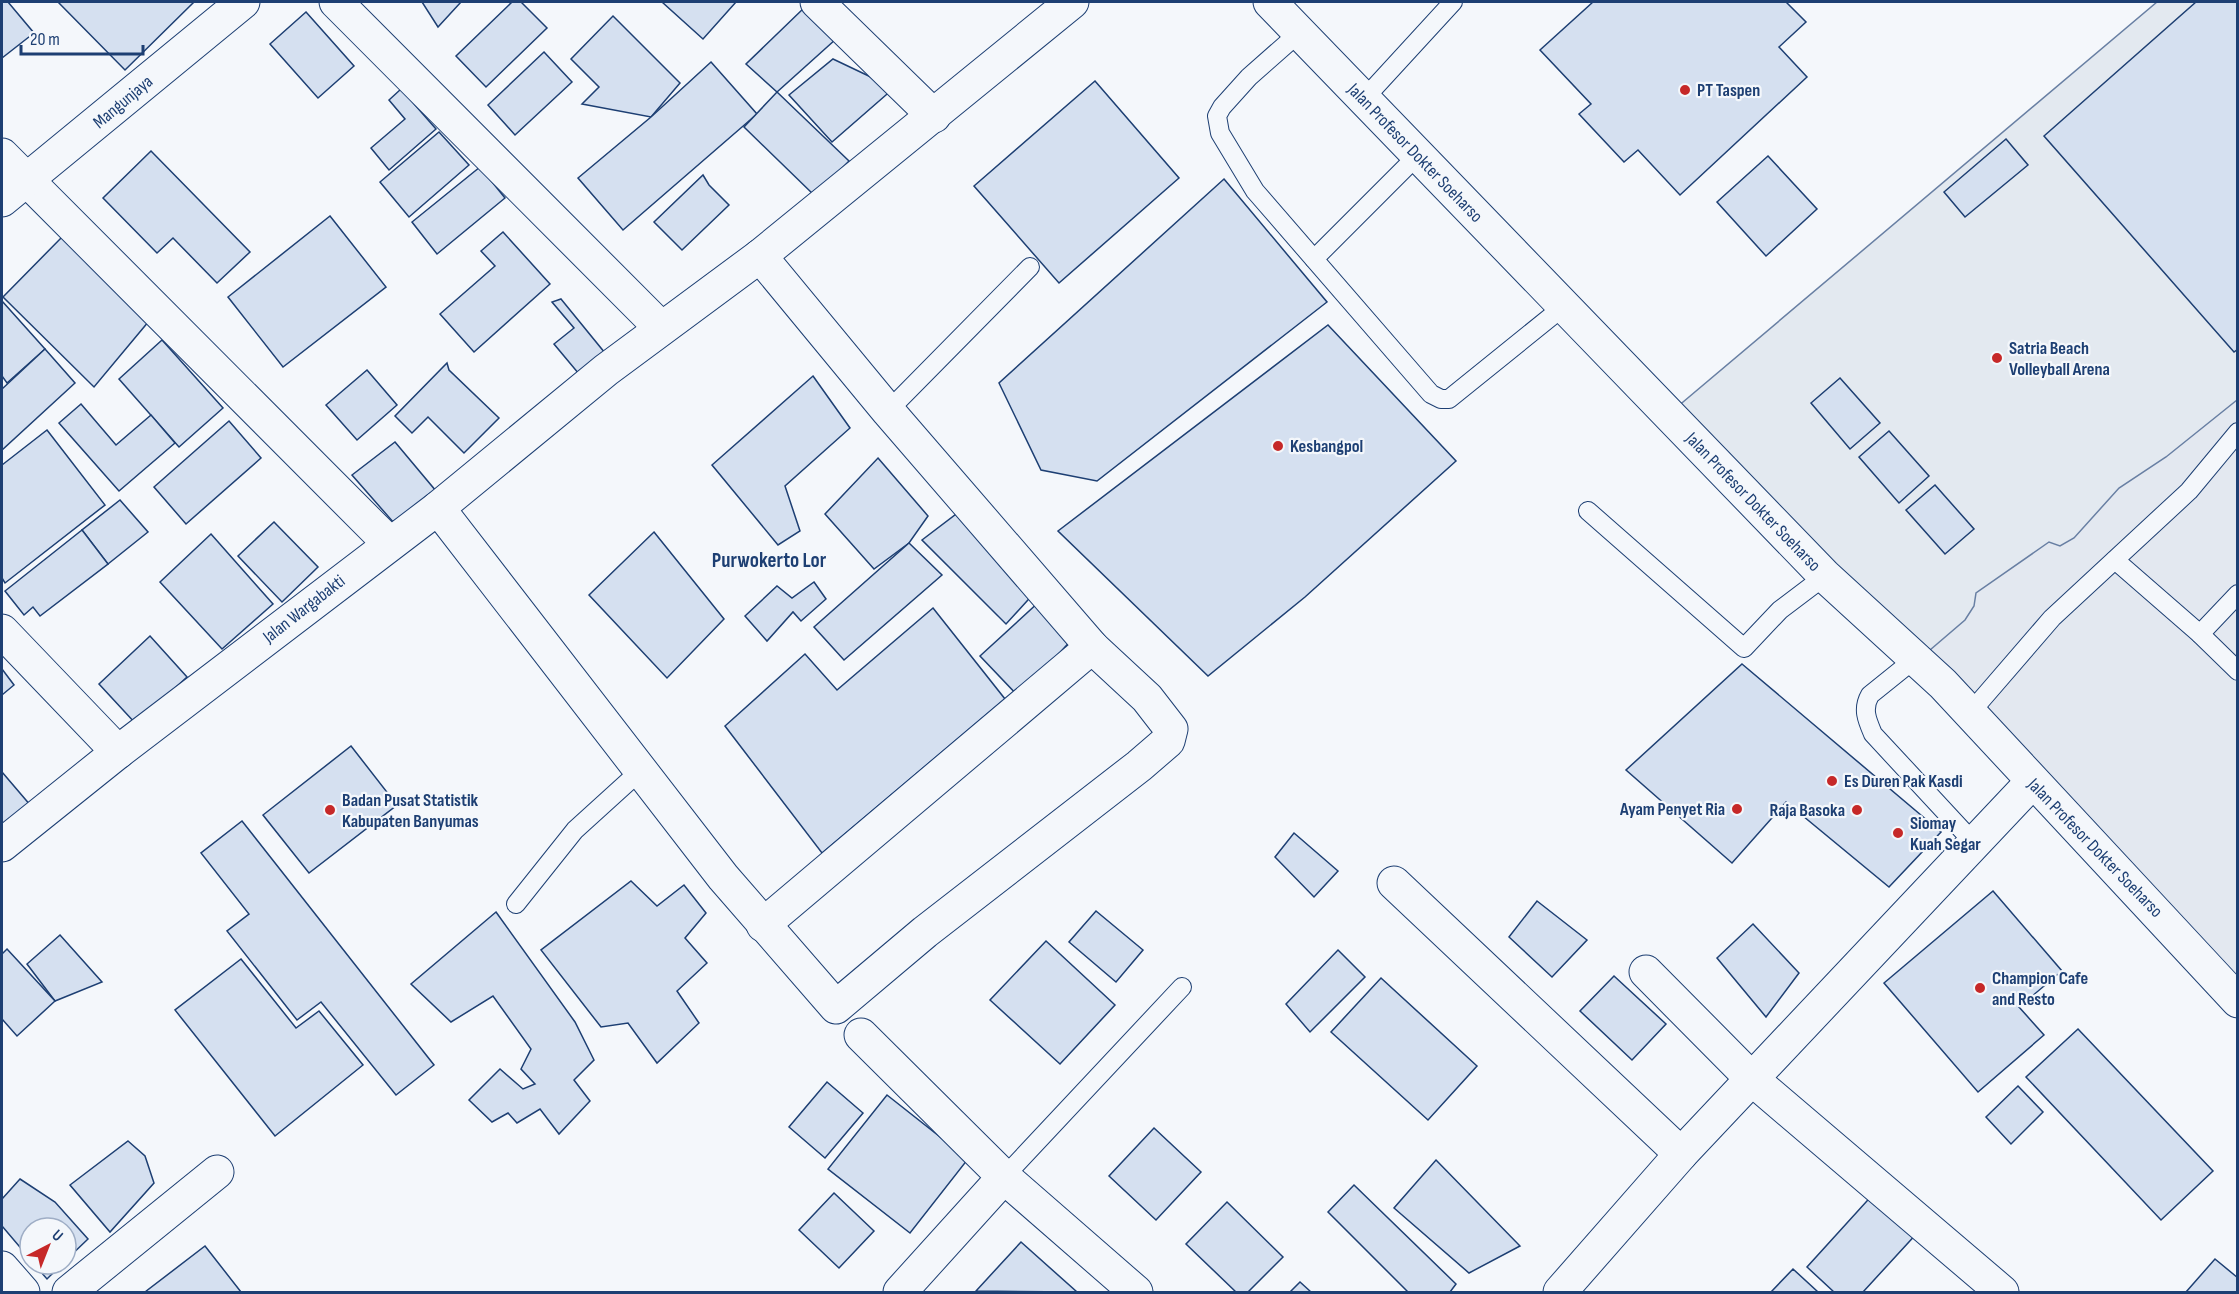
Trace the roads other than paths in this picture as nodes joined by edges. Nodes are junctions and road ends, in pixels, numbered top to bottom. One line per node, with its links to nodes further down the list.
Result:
1 (243, 2): 12 (street, Mangunjaya)
2 (336, 2): 17 (street)
3 (817, 2): 9 (street)
4 (1072, 2): 9 (street, Jalan Wargabakti)
5 (1270, 2): 7 (street, Jalan Profesor Dokter Soeharso)
6 (1451, 2): 8 (lane)
7 (1300, 32): 8 (street, Jalan Profesor Dokter Soeharso); 14 (lane)
8 (1363, 100): 11 (street, Jalan Profesor Dokter Soeharso)
9 (934, 116): 13 (street, Jalan Wargabakti)
10 (2, 155): 12 (street)
11 (1417, 156): 14 (lane); 16 (street, Jalan Profesor Dokter Soeharso)
12 (14, 191): 22 (street)
13 (760, 256): 17 (street, Jalan Wargabakti); 18 (street)
14 (1314, 259): 16 (lane)
15 (1030, 267): 18 (lane)
16 (1563, 307): 24 (street, Jalan Profesor Dokter Soeharso)
17 (661, 328): 20 (street, Jalan Wargabakti)
18 (888, 411): 28 (street)
19 (2238, 432): 23 (lane)
20 (438, 508): 22 (street, Jalan Wargabakti); 33 (street)
21 (1588, 511): 24 (lane)
22 (389, 543): 32 (street, Jalan Wargabakti)
23 (2115, 560): 27 (lane); 31 (lane)
24 (1825, 576): 29 (street, Jalan Profesor Dokter Soeharso)
25 (2238, 594): 27 (lane)
26 (2, 631): 32 (street)
27 (2200, 634): 30 (lane)
28 (1092, 647): 39 (street); 39 (street)
29 (1916, 658): 31 (street, Jalan Profesor Dokter Soeharso); 35 (lane)
30 (2238, 671)
31 (1970, 713): 34 (street, Jalan Profesor Dokter Soeharso)
32 (118, 752): 36 (street, Jalan Wargabakti)
33 (640, 771): 38 (lane); 39 (street)
34 (2032, 782): 35 (street); 42 (street, Jalan Profesor Dokter Soeharso)
35 (1975, 844): 44 (street)
36 (2, 845)
37 (1394, 883): 45 (street)
38 (516, 904)
39 (763, 925)
40 (1646, 972): 44 (street)
41 (1182, 987): 47 (lane)
42 (2238, 1001)
43 (861, 1035): 47 (street)
44 (1754, 1080): 45 (street); 54 (street)
45 (1681, 1154): 53 (street)
46 (217, 1172): 50 (street)
47 (1004, 1177): 51 (street); 52 (street)
48 (2, 1268): 49 (street)
49 (23, 1293)
50 (69, 1293)
51 (900, 1293)
52 (1136, 1293)
53 (1560, 1293)
54 (2002, 1293)

